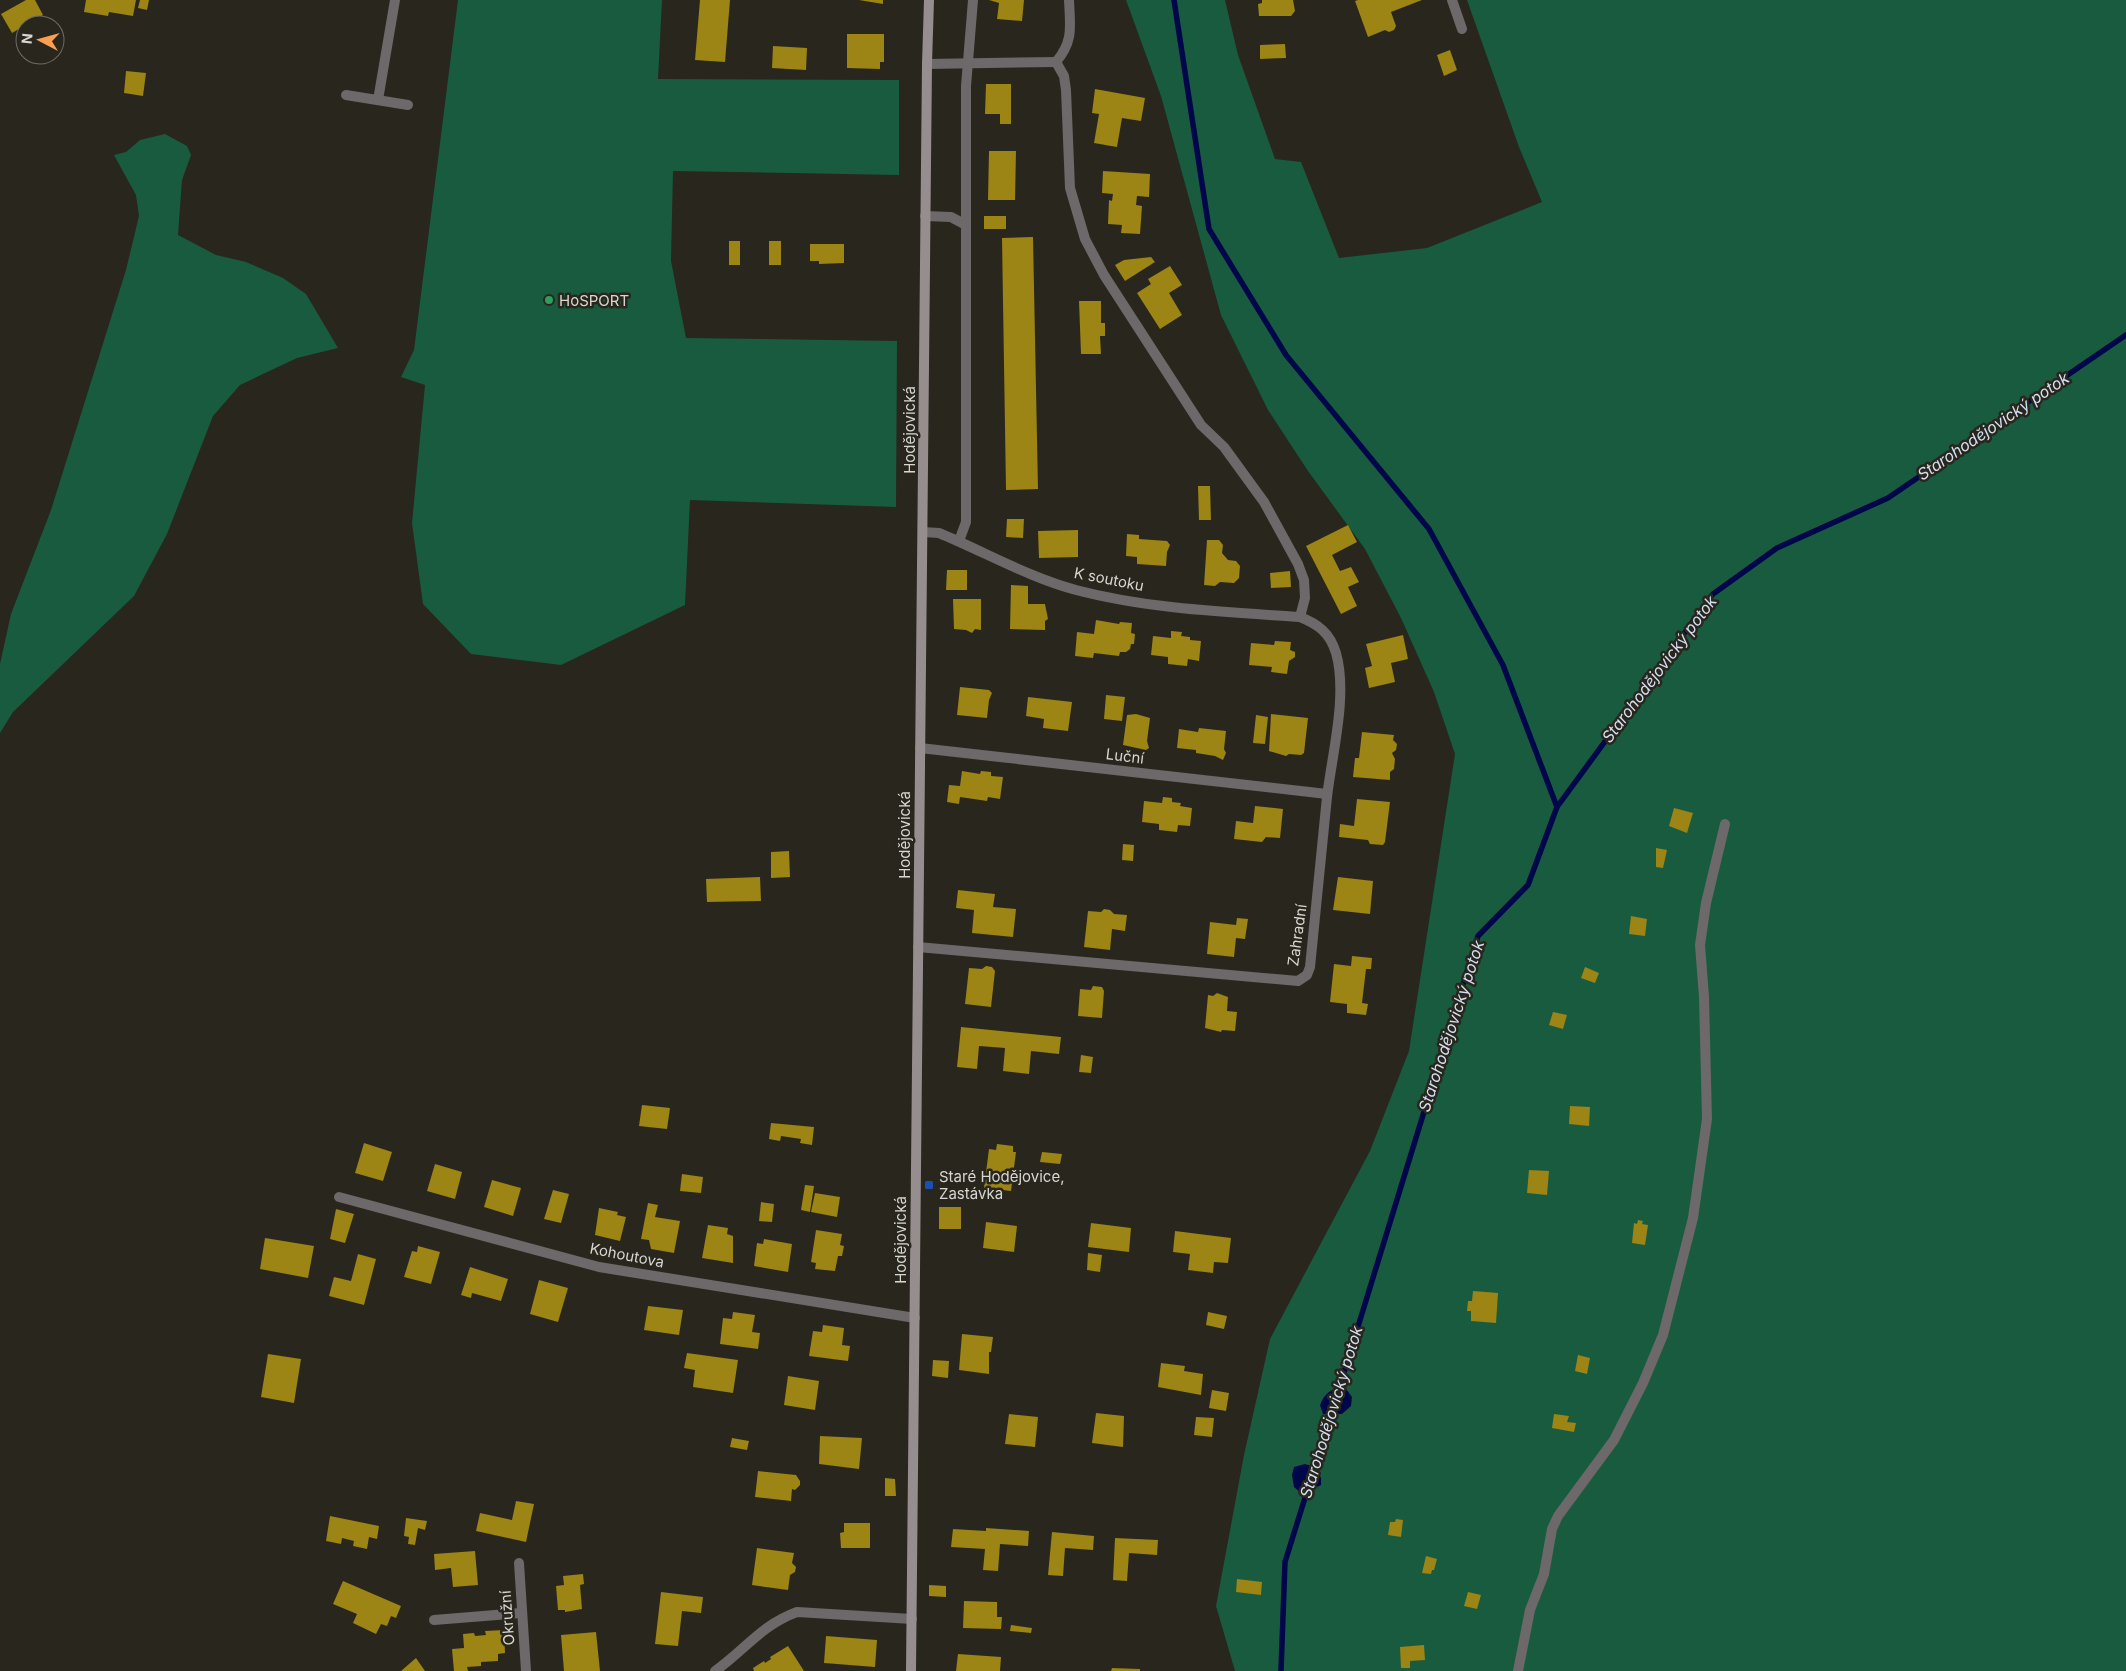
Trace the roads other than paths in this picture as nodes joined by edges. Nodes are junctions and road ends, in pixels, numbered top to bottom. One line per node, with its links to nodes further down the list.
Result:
1 (395, 0): 11 (street)
2 (929, 0): 8 (street, Hodějovická)
3 (974, 0): 9 (street)
4 (1069, 0): 7 (street)
5 (1452, 0): 6 (street)
6 (1462, 29)
7 (1056, 62): 9 (street); 17 (street)
8 (927, 64): 9 (street); 13 (street, Hodějovická)
9 (969, 64): 14 (street)
10 (346, 95): 11 (street)
11 (378, 100): 12 (street)
12 (408, 105)
13 (925, 216): 14 (street); 15 (street, Hodějovická)
14 (966, 224): 16 (street)
15 (923, 532): 16 (street, K soutoku); 18 (street, Hodějovická)
16 (959, 541): 17 (street, K soutoku)
17 (1300, 617): 19 (street, Zahradní)
18 (920, 748): 19 (street, Luční); 21 (street, Hodějovická)
19 (1327, 794): 21 (street, Zahradní)
20 (1725, 824): 31 (street)
21 (918, 947): 23 (street, Hodějovická)
22 (339, 1197): 23 (street, Kohoutova)
23 (914, 1318): 26 (street, Hodějovická)
24 (519, 1563): 25 (street, Okružní)
25 (522, 1613): 27 (street); 28 (street, Okružní)
26 (912, 1619): 29 (street); 30 (street, Hodějovická)
27 (434, 1620)
28 (526, 1671)
29 (714, 1671)
30 (911, 1671)
31 (1518, 1671)

